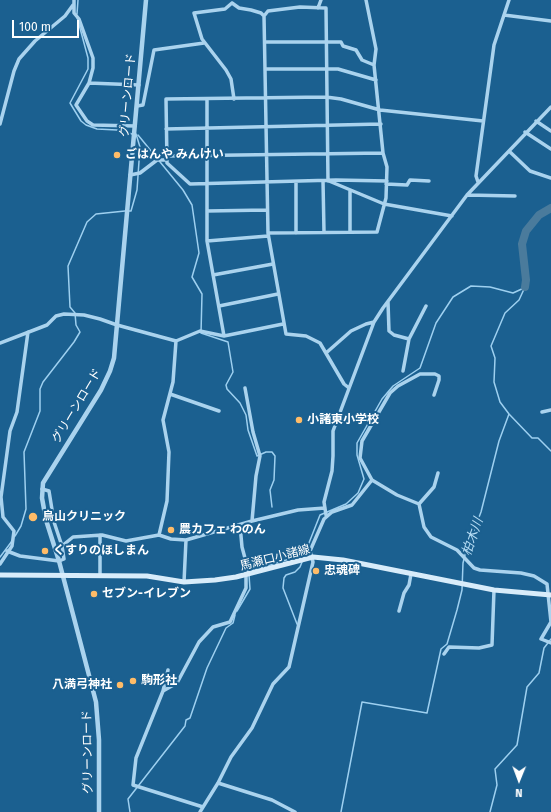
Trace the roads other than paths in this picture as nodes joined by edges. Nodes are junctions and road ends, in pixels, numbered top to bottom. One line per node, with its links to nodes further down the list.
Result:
1 (146, 0): 19 (street, グリーンロード)
2 (321, 0): 7 (street)
3 (366, 0): 14 (street)
4 (509, 0): 8 (street)
5 (74, 2): 18 (street); 29 (street)
6 (232, 2): 9 (street); 13 (street)
7 (318, 8): 9 (street); 12 (street)
8 (504, 15): 10 (street); 27 (street)
9 (264, 16): 11 (street)
10 (551, 21)
11 (265, 42): 12 (street); 15 (street)
12 (326, 42): 14 (street); 16 (street)
13 (204, 43): 23 (street); 24 (street)
14 (374, 65): 17 (street)
15 (265, 69): 16 (street); 21 (street)
16 (326, 69): 17 (street); 20 (street)
17 (376, 80): 26 (street)
18 (89, 82): 19 (street); 31 (street)
19 (139, 85): 24 (street, グリーンロード)
20 (326, 97): 21 (street); 26 (street); 32 (street)
21 (266, 98): 23 (street); 33 (street)
22 (207, 99): 23 (street); 34 (street); 35 (street)
23 (234, 99)
24 (137, 106): 31 (street, グリーンロード)
25 (551, 107): 28 (street)
26 (380, 110): 27 (street); 30 (street)
27 (482, 121): 52 (street)
28 (536, 121): 36 (street); 37 (street)
29 (0, 124)
30 (381, 124): 32 (street); 40 (street)
31 (135, 126): 45 (street, グリーンロード)
32 (327, 126): 33 (street); 42 (street)
33 (266, 127): 34 (street); 41 (street)
34 (207, 128): 35 (street); 43 (street)
35 (166, 129): 44 (street)
36 (551, 131)
37 (525, 132): 38 (street); 39 (street)
38 (551, 150)
39 (509, 151): 46 (street); 52 (street)
40 (383, 153): 42 (street); 53 (street)
41 (266, 154): 42 (street); 43 (street); 49 (street)
42 (327, 154): 48 (street)
43 (207, 155): 44 (street); 54 (street)
44 (167, 158): 45 (street); 54 (street)
45 (130, 175): 75 (street, グリーンロード)
46 (551, 178)
47 (323, 181): 48 (street); 50 (street); 62 (street)
48 (328, 181): 53 (street); 55 (street)
49 (266, 182): 50 (street); 54 (street); 60 (street)
50 (296, 182): 64 (street)
51 (429, 182): 53 (street)
52 (478, 182): 56 (street)
53 (386, 183): 58 (street)
54 (207, 184): 59 (street)
55 (350, 190): 58 (street); 63 (street)
56 (467, 195): 57 (street); 61 (street)
57 (515, 196)
58 (384, 204): 61 (street); 63 (street)
59 (207, 210): 60 (street); 66 (street)
60 (267, 210): 65 (street)
61 (452, 216): 70 (street)
62 (324, 232): 63 (street); 64 (street)
63 (350, 232)
64 (296, 233): 65 (street)
65 (268, 234): 66 (street); 67 (street)
66 (207, 241): 68 (street)
67 (273, 264): 68 (street); 69 (street)
68 (213, 275): 71 (street)
69 (278, 294): 71 (street); 74 (street)
70 (388, 302): 73 (street); 78 (street)
71 (219, 306): 77 (street)
72 (426, 306): 78 (street)
73 (374, 322): 81 (street); 84 (street)
74 (283, 324): 77 (street); 81 (street)
75 (117, 325): 76 (street); 79 (street); 92 (street, グリーンロード)
76 (28, 332): 80 (street); 102 (street)
77 (224, 336): 79 (street)
78 (409, 339): 82 (street)
79 (176, 341): 85 (street)
80 (0, 343)
81 (326, 353): 84 (street)
82 (403, 371)
83 (245, 388): 96 (street)
84 (349, 388): 94 (street)
85 (170, 394): 88 (street); 99 (street)
86 (434, 395): 91 (street)
87 (551, 410): 89 (street)
88 (219, 411)
89 (542, 412)
90 (438, 473): 93 (street)
91 (372, 480): 93 (street); 95 (street)
92 (42, 489): 101 (street); 104 (street, グリーンロード)
93 (419, 504): 113 (street)
94 (325, 508): 95 (street); 96 (street)
95 (326, 515): 103 (street)
96 (252, 521): 97 (street)
97 (240, 525): 100 (street); 106 (street)
98 (100, 535): 99 (street); 101 (street); 109 (street)
99 (159, 535): 100 (street)
100 (186, 540): 111 (street)
101 (62, 546): 104 (street)
102 (7, 552): 104 (street); 105 (street)
103 (313, 557): 106 (main road, 馬瀬口小諸線); 107 (main road, 馬瀬口小諸線); 119 (street)
104 (59, 561): 110 (street, グリーンロード)
105 (0, 564)
106 (248, 574): 111 (main road, 馬瀬口小諸線); 118 (street)
107 (411, 574): 112 (main road, 馬瀬口小諸線); 114 (street)
108 (0, 575): 110 (main road, 馬瀬口小諸線)
109 (100, 575): 110 (main road, 馬瀬口小諸線); 111 (main road, 馬瀬口小諸線)
110 (63, 576): 121 (street, グリーンロード)
111 (184, 582)
112 (494, 590): 113 (main road, 馬瀬口小諸線); 116 (street)
113 (550, 595): 115 (street)
114 (399, 611)
115 (551, 643)
116 (444, 654)
117 (168, 670): 118 (street)
118 (163, 691): 120 (street)
119 (218, 783): 120 (street); 123 (street)
120 (203, 807): 122 (street)
121 (99, 812)
122 (200, 812)
123 (295, 812)

